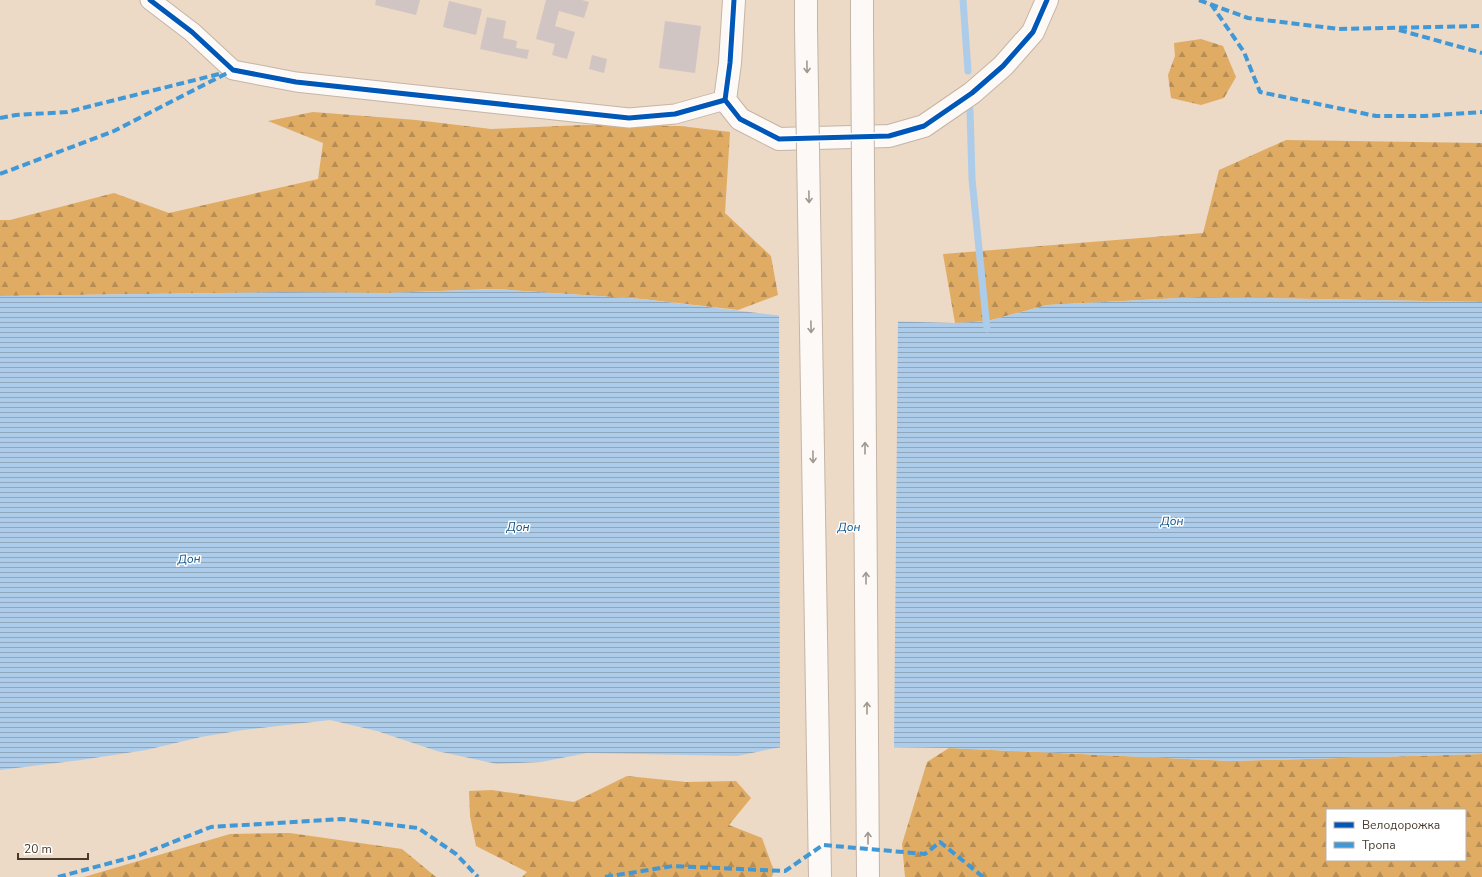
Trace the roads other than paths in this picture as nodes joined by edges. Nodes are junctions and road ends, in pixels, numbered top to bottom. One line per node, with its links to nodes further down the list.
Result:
1 (150, 0): 6 (street)
2 (734, 0): 6 (main road)
3 (806, 0): 7 (main road, one-way to 7, bridge)
4 (862, 0): 8 (main road, one-way to 4, bridge)
5 (1047, 0): 6 (main road)
6 (725, 100)
7 (820, 877)
8 (868, 877)

